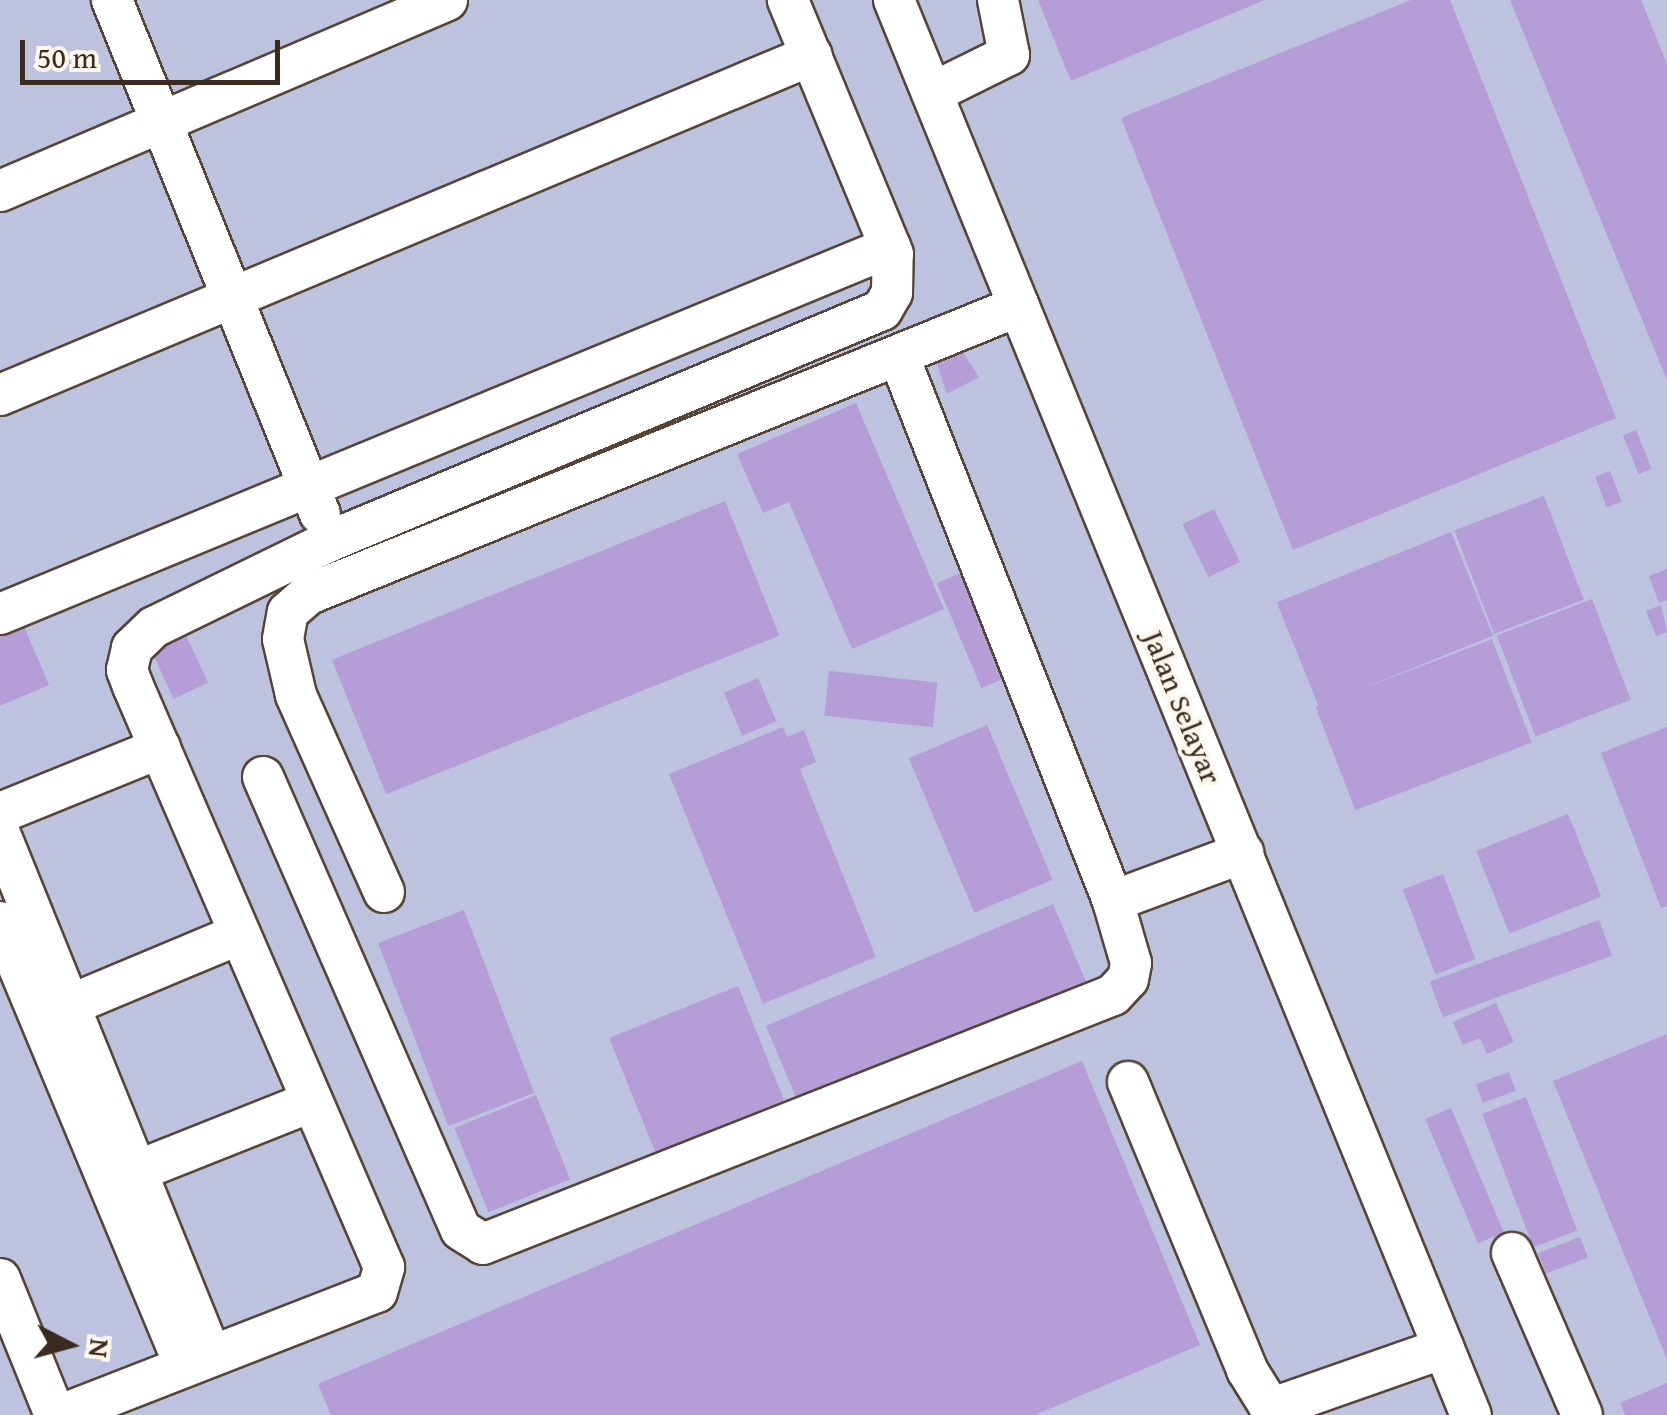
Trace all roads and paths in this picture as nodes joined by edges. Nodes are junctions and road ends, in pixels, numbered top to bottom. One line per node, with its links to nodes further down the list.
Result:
1 (112, 0): 8 (street)
2 (447, 0): 8 (street)
3 (788, 0): 6 (street)
4 (894, 0): 7 (street, Jalan Selayar)
5 (998, 0): 7 (street)
6 (812, 55): 10 (street); 11 (street)
7 (932, 93): 12 (street, Jalan Selayar)
8 (164, 119): 9 (street); 11 (street)
9 (0, 190)
10 (890, 246): 15 (street); 16 (street)
11 (238, 300): 14 (street); 15 (street)
12 (1019, 306): 13 (street); 22 (street, Jalan Selayar)
13 (899, 357): 23 (street); 24 (street)
14 (0, 395)
15 (310, 488): 16 (street); 17 (street)
16 (330, 541): 18 (street)
17 (0, 614)
18 (160, 748): 20 (street); 26 (street)
19 (263, 777): 24 (street)
20 (0, 813)
21 (0, 834): 27 (street)
22 (1243, 854): 24 (street); 33 (street, Jalan Selayar)
23 (384, 892)
24 (1113, 901)
25 (0, 922): 34 (street)
26 (240, 934): 27 (street); 29 (street)
27 (70, 1005): 30 (street)
28 (1128, 1082): 35 (street)
29 (310, 1102): 30 (street); 34 (street)
30 (138, 1171): 34 (street)
31 (1512, 1253): 38 (street)
32 (0, 1279): 36 (street)
33 (1444, 1348): 35 (street); 37 (street, Jalan Selayar)
34 (197, 1359): 36 (street)
35 (1273, 1412)
36 (58, 1415)
37 (1471, 1415)
38 (1582, 1415)

